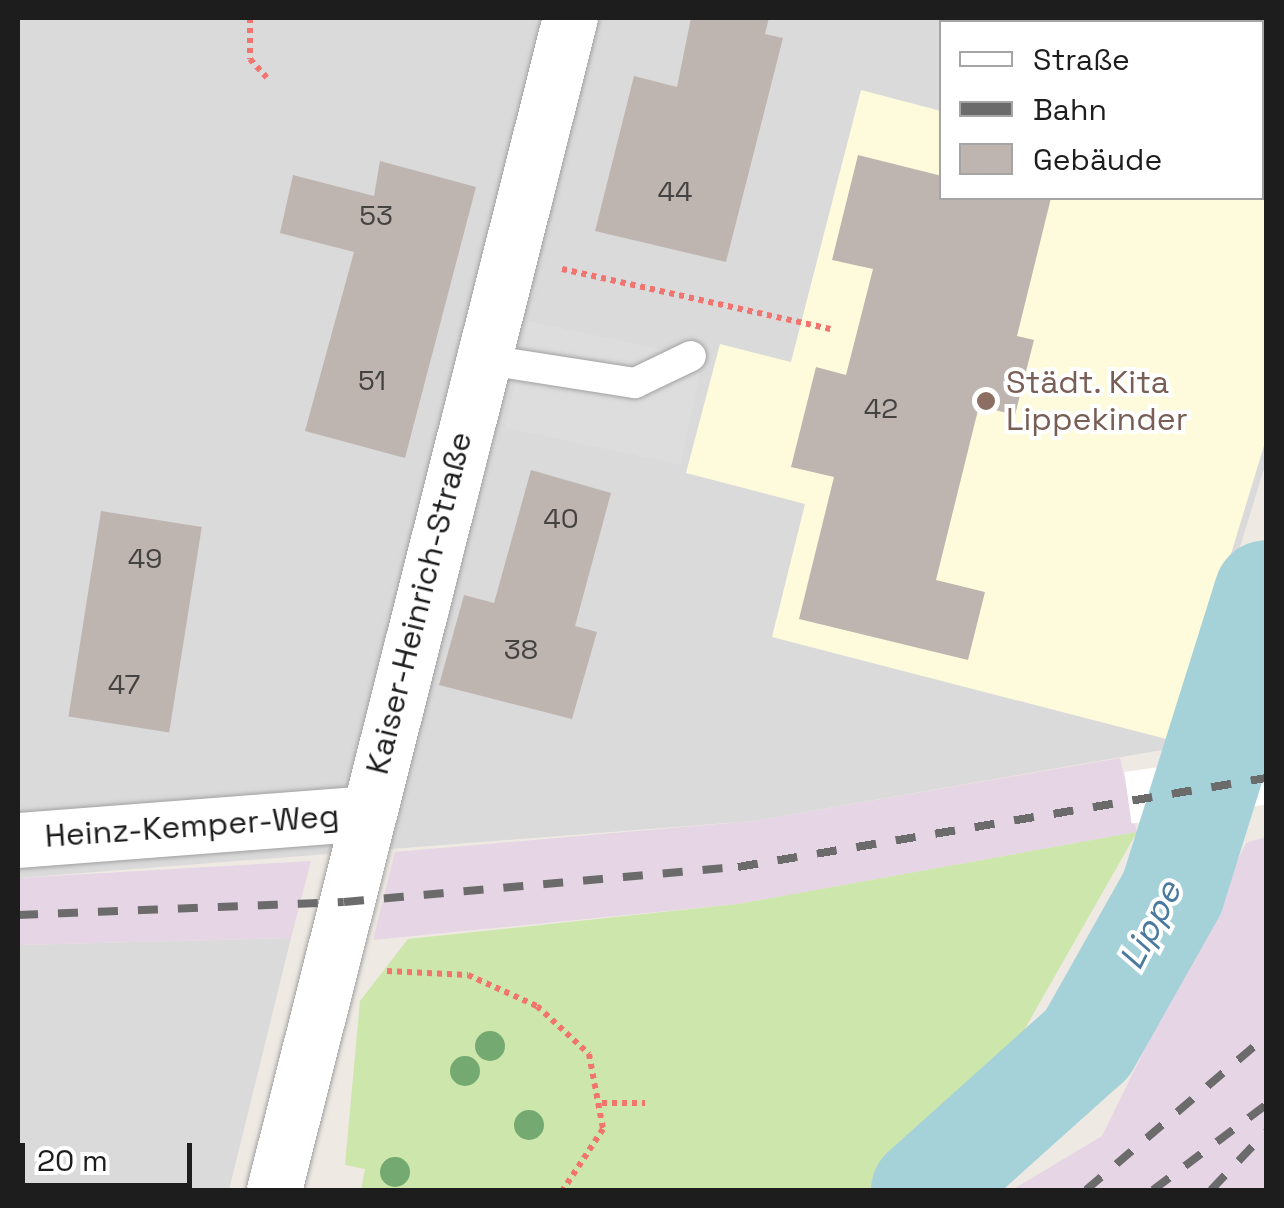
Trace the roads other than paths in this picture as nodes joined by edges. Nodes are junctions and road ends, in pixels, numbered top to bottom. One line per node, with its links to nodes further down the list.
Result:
1 (570, 18): 3 (street, Kaiser-Heinrich-Straße)
2 (692, 356): 3 (lane)
3 (481, 360): 4 (street, Kaiser-Heinrich-Straße)
4 (366, 813): 5 (street, Heinz-Kemper-Weg); 6 (street, Kaiser-Heinrich-Straße)
5 (18, 840)
6 (274, 1190)

